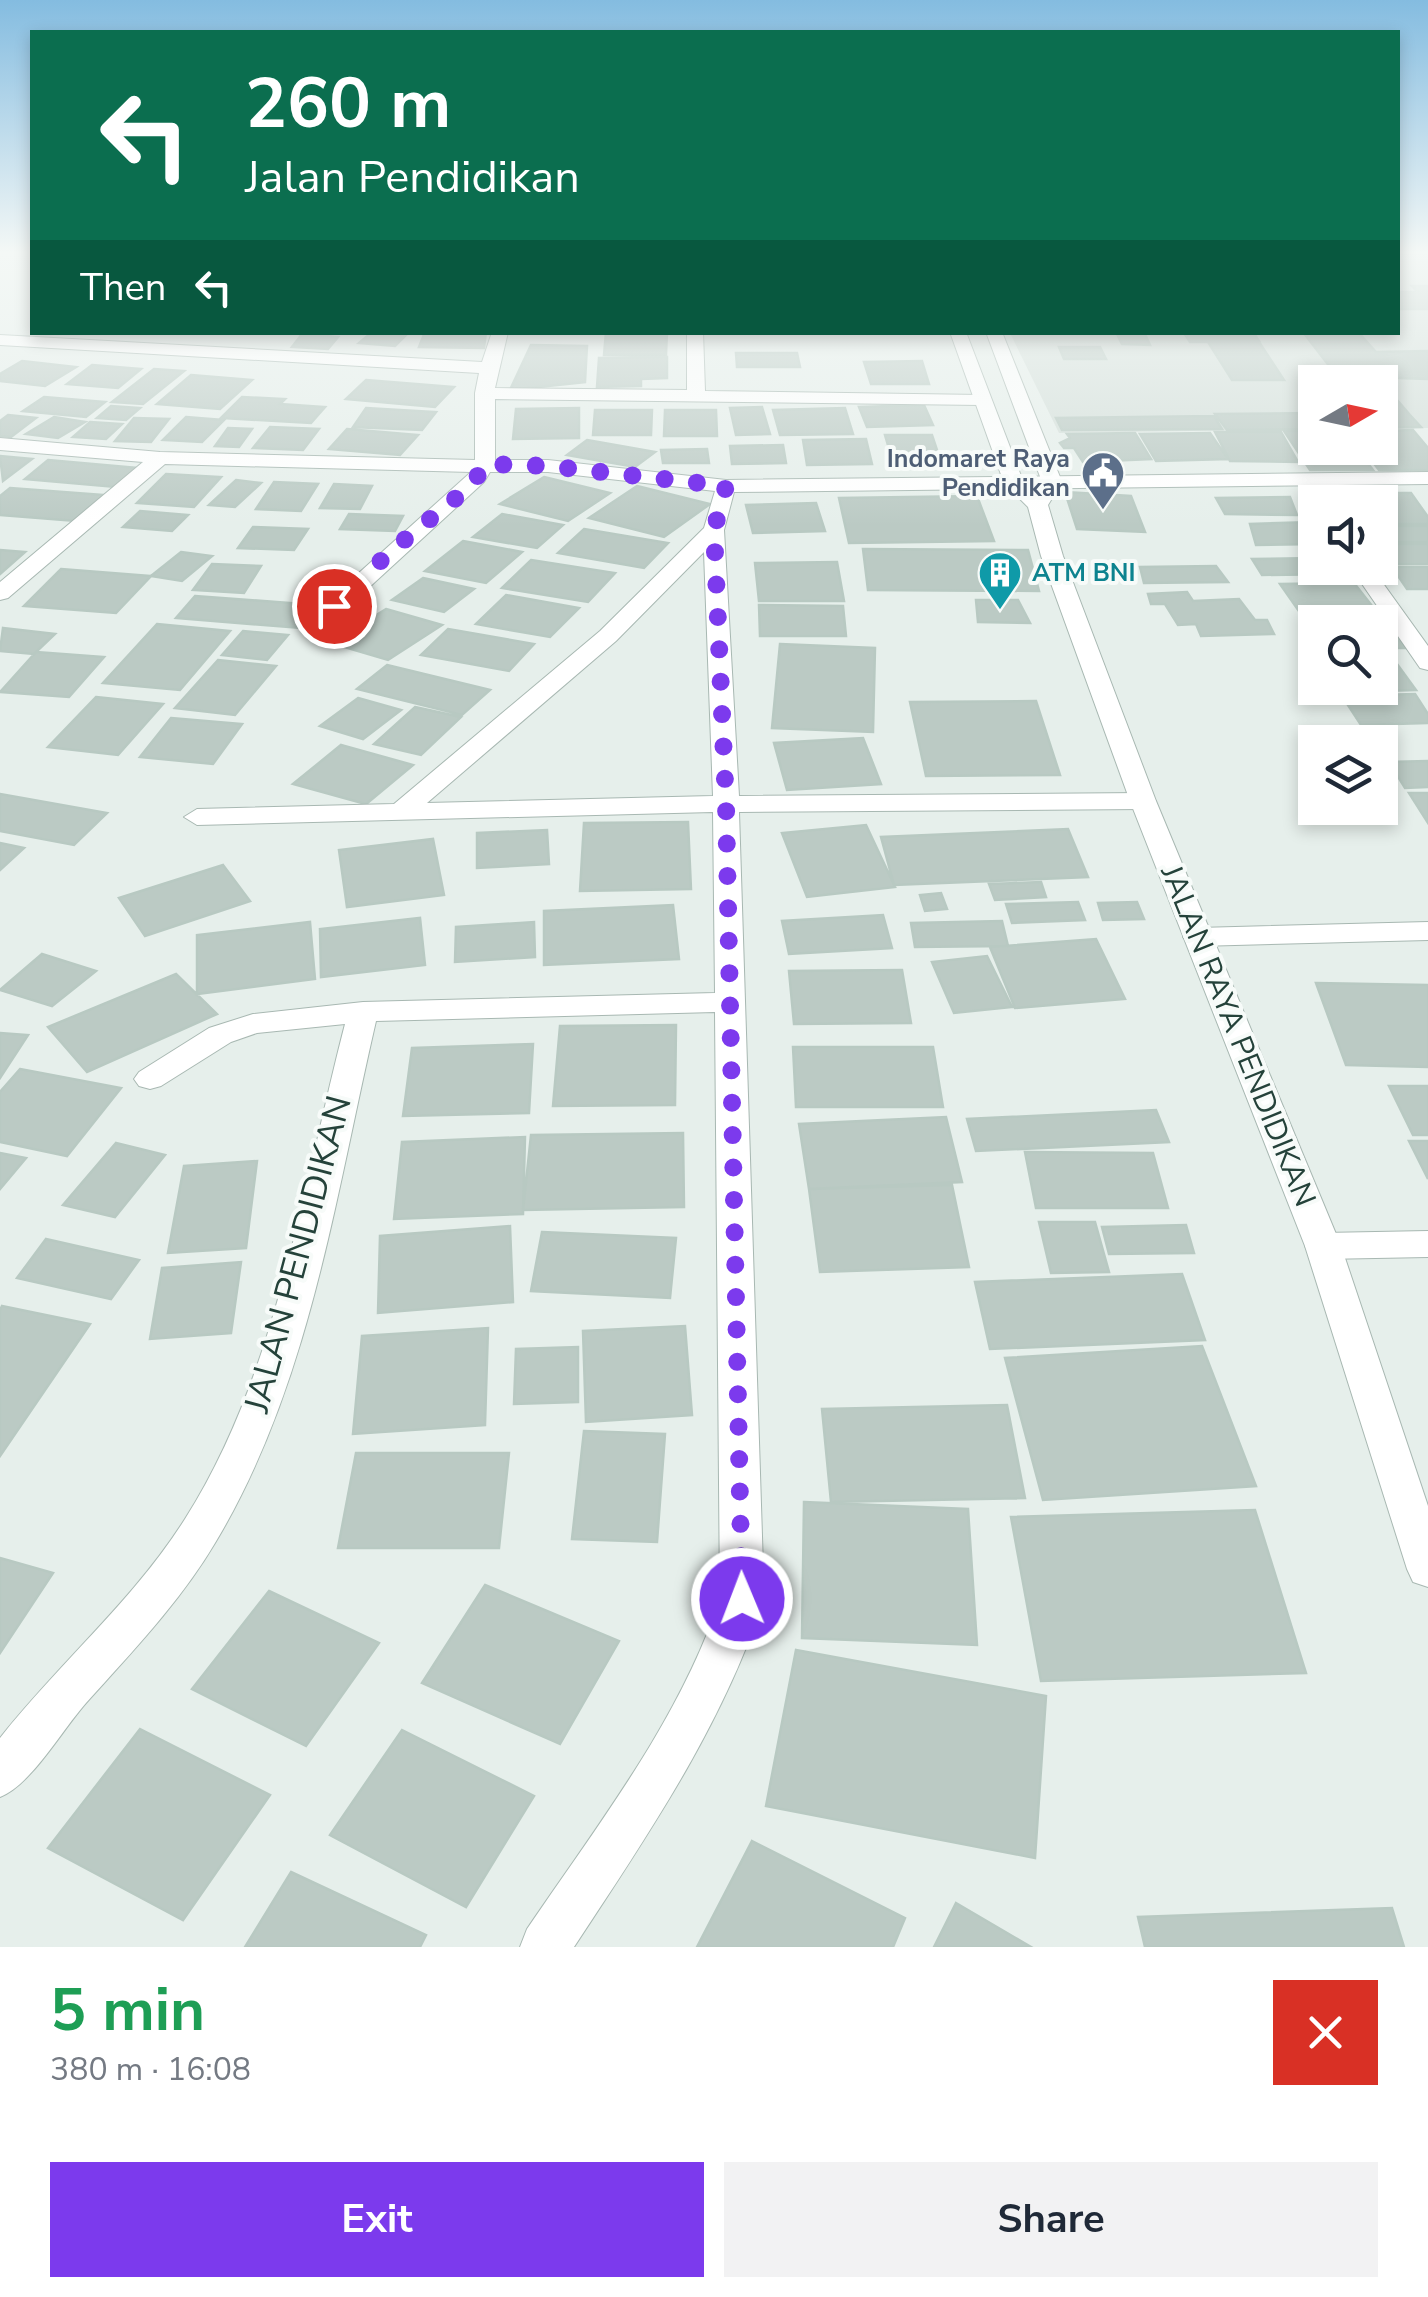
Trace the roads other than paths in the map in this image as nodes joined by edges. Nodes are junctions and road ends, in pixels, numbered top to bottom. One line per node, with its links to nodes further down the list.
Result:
1 (67, 344): 6 (street)
2 (496, 344): 6 (street)
3 (694, 344): 8 (street)
4 (962, 344): 9 (street)
5 (999, 344): 15 (street)
6 (489, 368): 7 (street)
7 (484, 393): 8 (street); 12 (street)
8 (696, 396): 9 (street)
9 (981, 400): 16 (street)
10 (1, 444): 11 (street)
11 (160, 458): 12 (street); 22 (street)
12 (485, 464): 18 (street); 23 (street)
13 (1428, 478): 14 (street)
14 (1298, 479): 15 (street); 17 (street)
15 (1052, 482): 16 (street); 19 (street)
16 (1014, 483): 18 (street); 19 (street)
17 (1302, 485)
18 (726, 486): 20 (street)
19 (1038, 506): 25 (street, JALAN RAYA PENDIDIKAN)
20 (714, 530): 26 (street); 27 (street)
21 (1373, 585): 24 (street)
22 (0, 593)
23 (319, 621)
24 (1428, 663)
25 (1143, 802): 26 (street); 30 (street, JALAN RAYA PENDIDIKAN)
26 (726, 804): 27 (street); 31 (street)
27 (401, 812): 28 (street)
28 (196, 817)
29 (1428, 930): 30 (street)
30 (1198, 937): 35 (street, JALAN RAYA PENDIDIKAN)
31 (730, 1002): 32 (street); 38 (street)
32 (363, 1012): 33 (street); 37 (street, JALAN PENDIDIKAN)
33 (150, 1079)
34 (1428, 1244): 35 (street)
35 (1323, 1246): 36 (street, JALAN RAYA PENDIDIKAN)
36 (1428, 1569)
37 (0, 1775)
38 (545, 1947)

